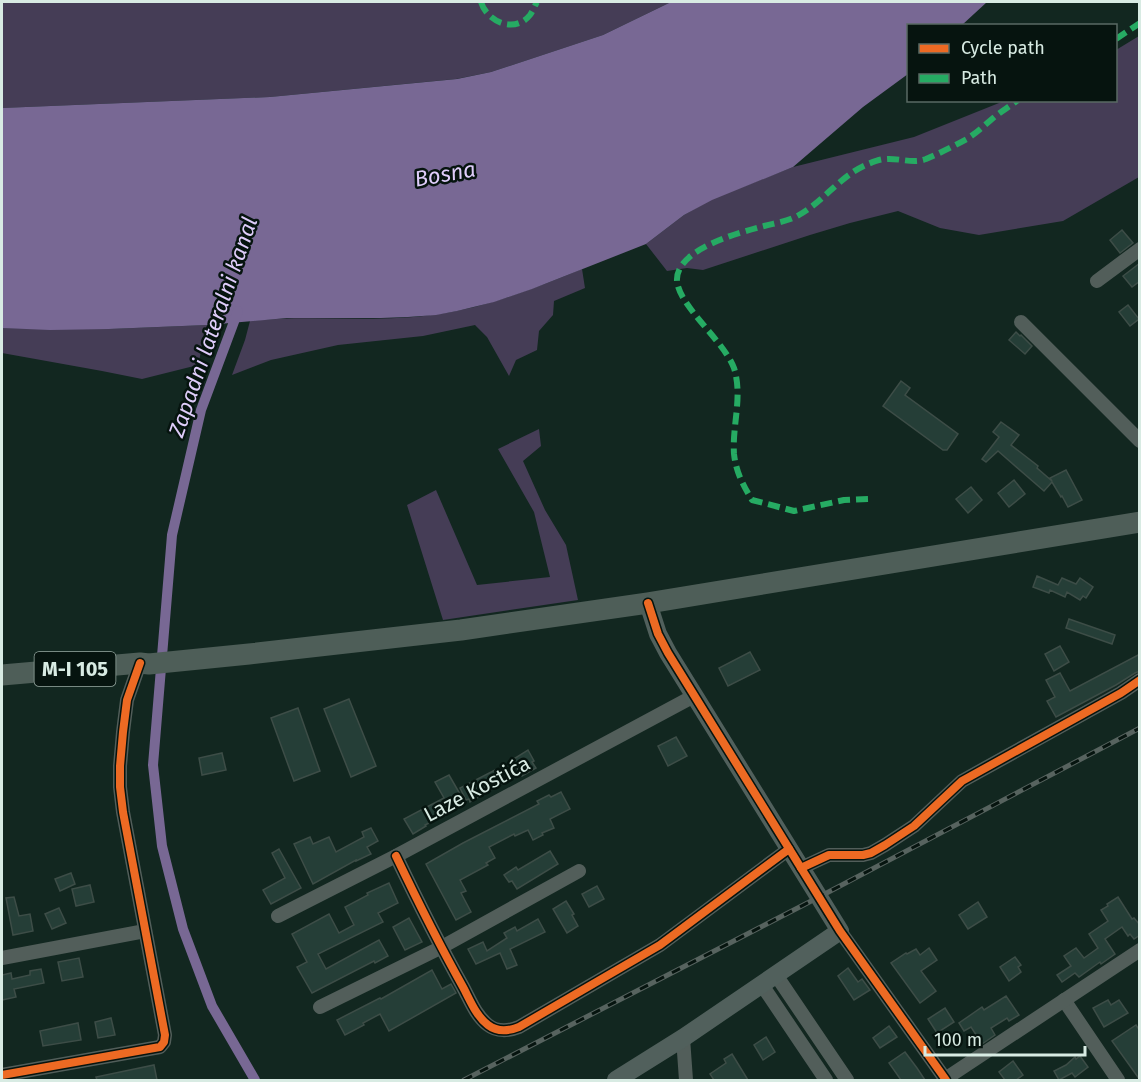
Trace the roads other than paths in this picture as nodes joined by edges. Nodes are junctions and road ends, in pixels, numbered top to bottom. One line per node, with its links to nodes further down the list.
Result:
1 (1140, 249): 2 (street)
2 (1097, 280)
3 (1021, 322): 4 (street)
4 (1140, 441)
5 (1140, 522): 6 (main road, M-I 105)
6 (648, 603): 7 (main road, M-I 105); 10 (street)
7 (145, 664): 8 (main road, M-I 105); 16 (street)
8 (2, 675)
9 (1140, 680): 13 (street)
10 (694, 696): 11 (street); 12 (street, Laze Kostića)
11 (789, 849): 13 (street); 18 (street)
12 (396, 856): 15 (street, Laze Kostića); 18 (street)
13 (801, 868): 17 (street)
14 (579, 871): 18 (street)
15 (278, 916)
16 (145, 931): 20 (street); 25 (street)
17 (840, 931): 21 (street); 30 (street)
18 (440, 948): 23 (street)
19 (1140, 950): 22 (street)
20 (2, 958)
21 (769, 980): 24 (street); 28 (street); 29 (street)
22 (1064, 1000): 30 (street); 31 (street)
23 (320, 1007)
24 (682, 1038): 26 (street); 27 (street)
25 (2, 1075)
26 (616, 1080)
27 (686, 1080)
28 (826, 1080)
29 (847, 1080)
30 (945, 1080)
31 (1118, 1080)

